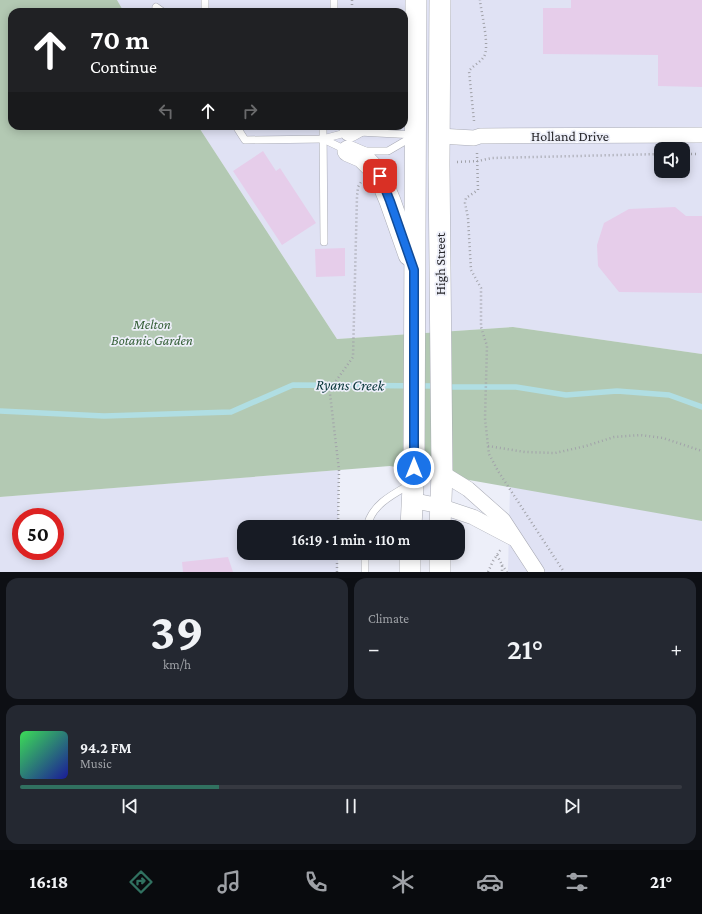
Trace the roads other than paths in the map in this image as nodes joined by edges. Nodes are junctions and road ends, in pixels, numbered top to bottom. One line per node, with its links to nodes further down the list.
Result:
1 (416, 0): 3 (main road, High Street)
2 (440, 0): 9 (main road, High Street)
3 (410, 86): 6 (main road, High Street)
4 (239, 130): 10 (lane)
5 (323, 130): 10 (lane)
6 (415, 135): 8 (lane); 8 (lane); 9 (main road); 12 (main road, High Street)
7 (702, 135): 9 (street, Holland Drive)
8 (352, 136): 10 (lane); 10 (lane); 12 (main road)
9 (439, 136): 13 (main road, High Street)
10 (323, 139): 11 (lane)
11 (324, 242)
12 (414, 270): 14 (main road, High Street)
13 (442, 473): 14 (street); 15 (main road, High Street); 19 (street)
14 (412, 484): 15 (street); 16 (lane); 17 (main road, High Street)
15 (440, 506): 18 (main road, High Street); 19 (street)
16 (369, 520)
17 (411, 520)
18 (440, 520)
19 (514, 538): 24 (street)
20 (365, 560): 22 (lane)
21 (410, 560): 23 (main road)
22 (365, 572)
23 (410, 572)
24 (537, 572)

